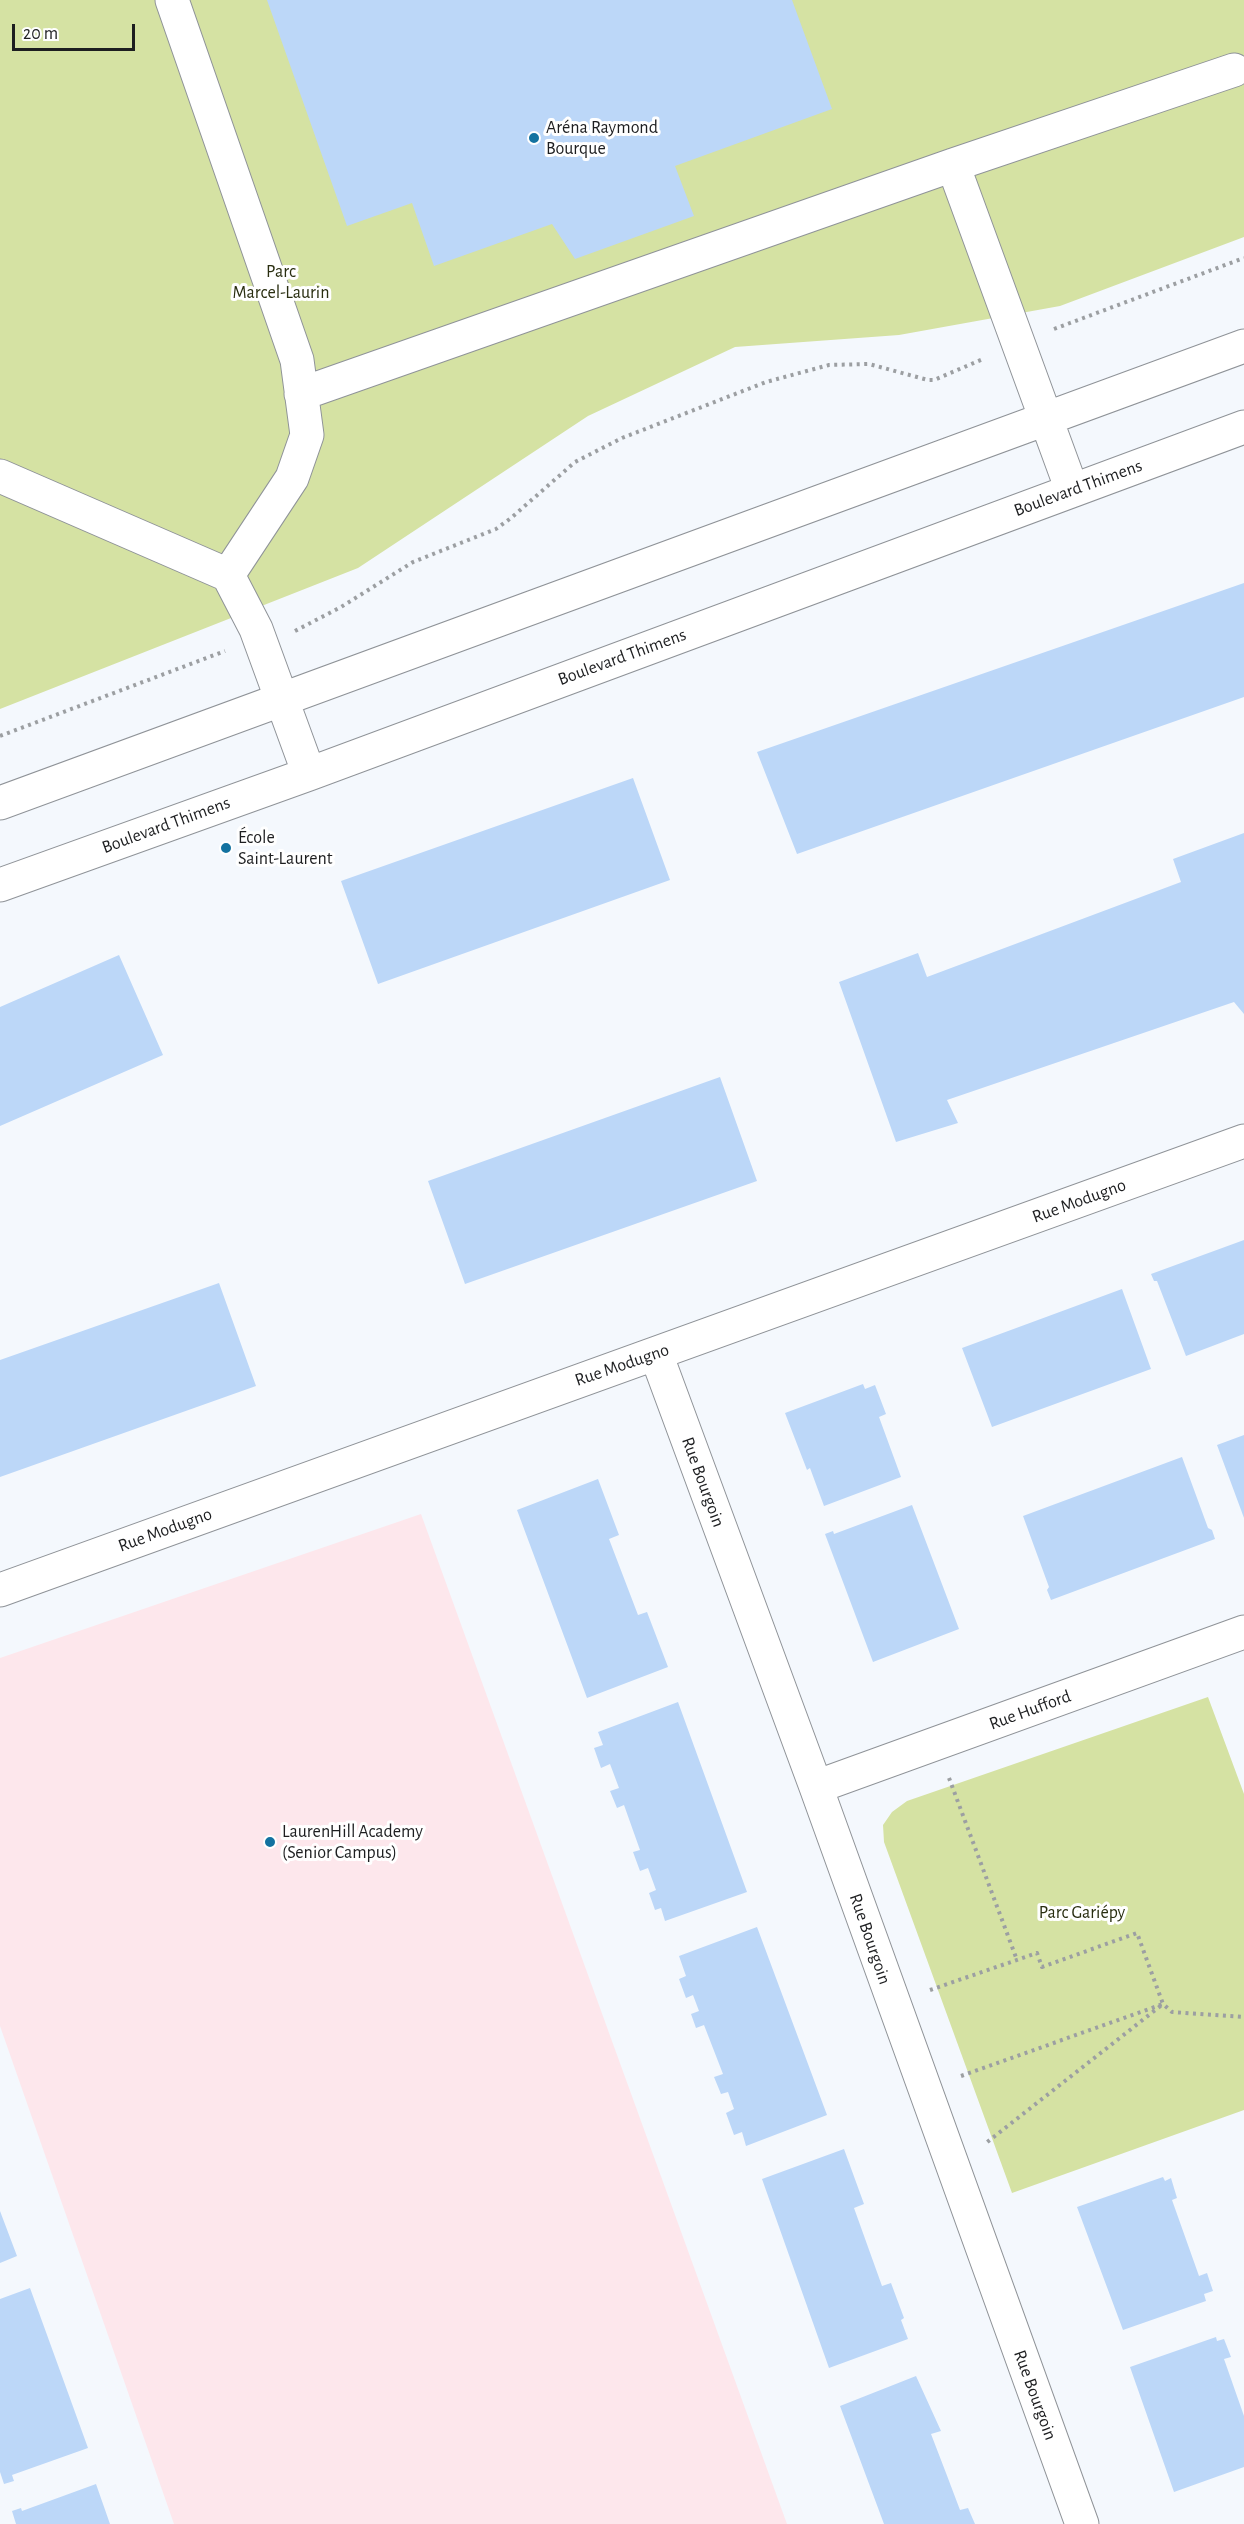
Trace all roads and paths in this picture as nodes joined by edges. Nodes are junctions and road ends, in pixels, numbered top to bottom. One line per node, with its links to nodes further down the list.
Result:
1 (172, 0): 8 (street)
2 (1234, 70): 3 (street)
3 (952, 165): 8 (street); 9 (street)
4 (1244, 258): 5 (path)
5 (1051, 330)
6 (1244, 346): 9 (street)
7 (986, 357): 14 (path)
8 (301, 393): 13 (street)
9 (1046, 417): 12 (street); 16 (street)
10 (1244, 427): 12 (street, Boulevard Thimens)
11 (0, 476): 13 (street)
12 (1072, 490): 18 (street, Boulevard Thimens)
13 (228, 575): 16 (street)
14 (302, 629)
15 (227, 650): 17 (path)
16 (282, 699): 18 (street); 19 (street)
17 (0, 736)
18 (309, 774): 20 (street, Boulevard Thimens)
19 (0, 803)
20 (0, 885)
21 (1244, 1141): 22 (street, Rue Modugno)
22 (656, 1354): 23 (street, Rue Modugno); 26 (street, Rue Bourgoin)
23 (0, 1590)
24 (1244, 1632): 25 (street, Rue Hufford)
25 (936, 1744): 26 (street, Rue Hufford); 27 (path)
26 (816, 1787): 28 (street, Rue Bourgoin)
27 (1017, 1960): 28 (path); 29 (path)
28 (892, 2003): 31 (street, Rue Bourgoin)
29 (1163, 2004): 30 (path); 31 (path); 32 (path)
30 (1244, 2017)
31 (924, 2090): 32 (street, Rue Bourgoin)
32 (953, 2169): 33 (street, Rue Bourgoin)
33 (1082, 2524)

